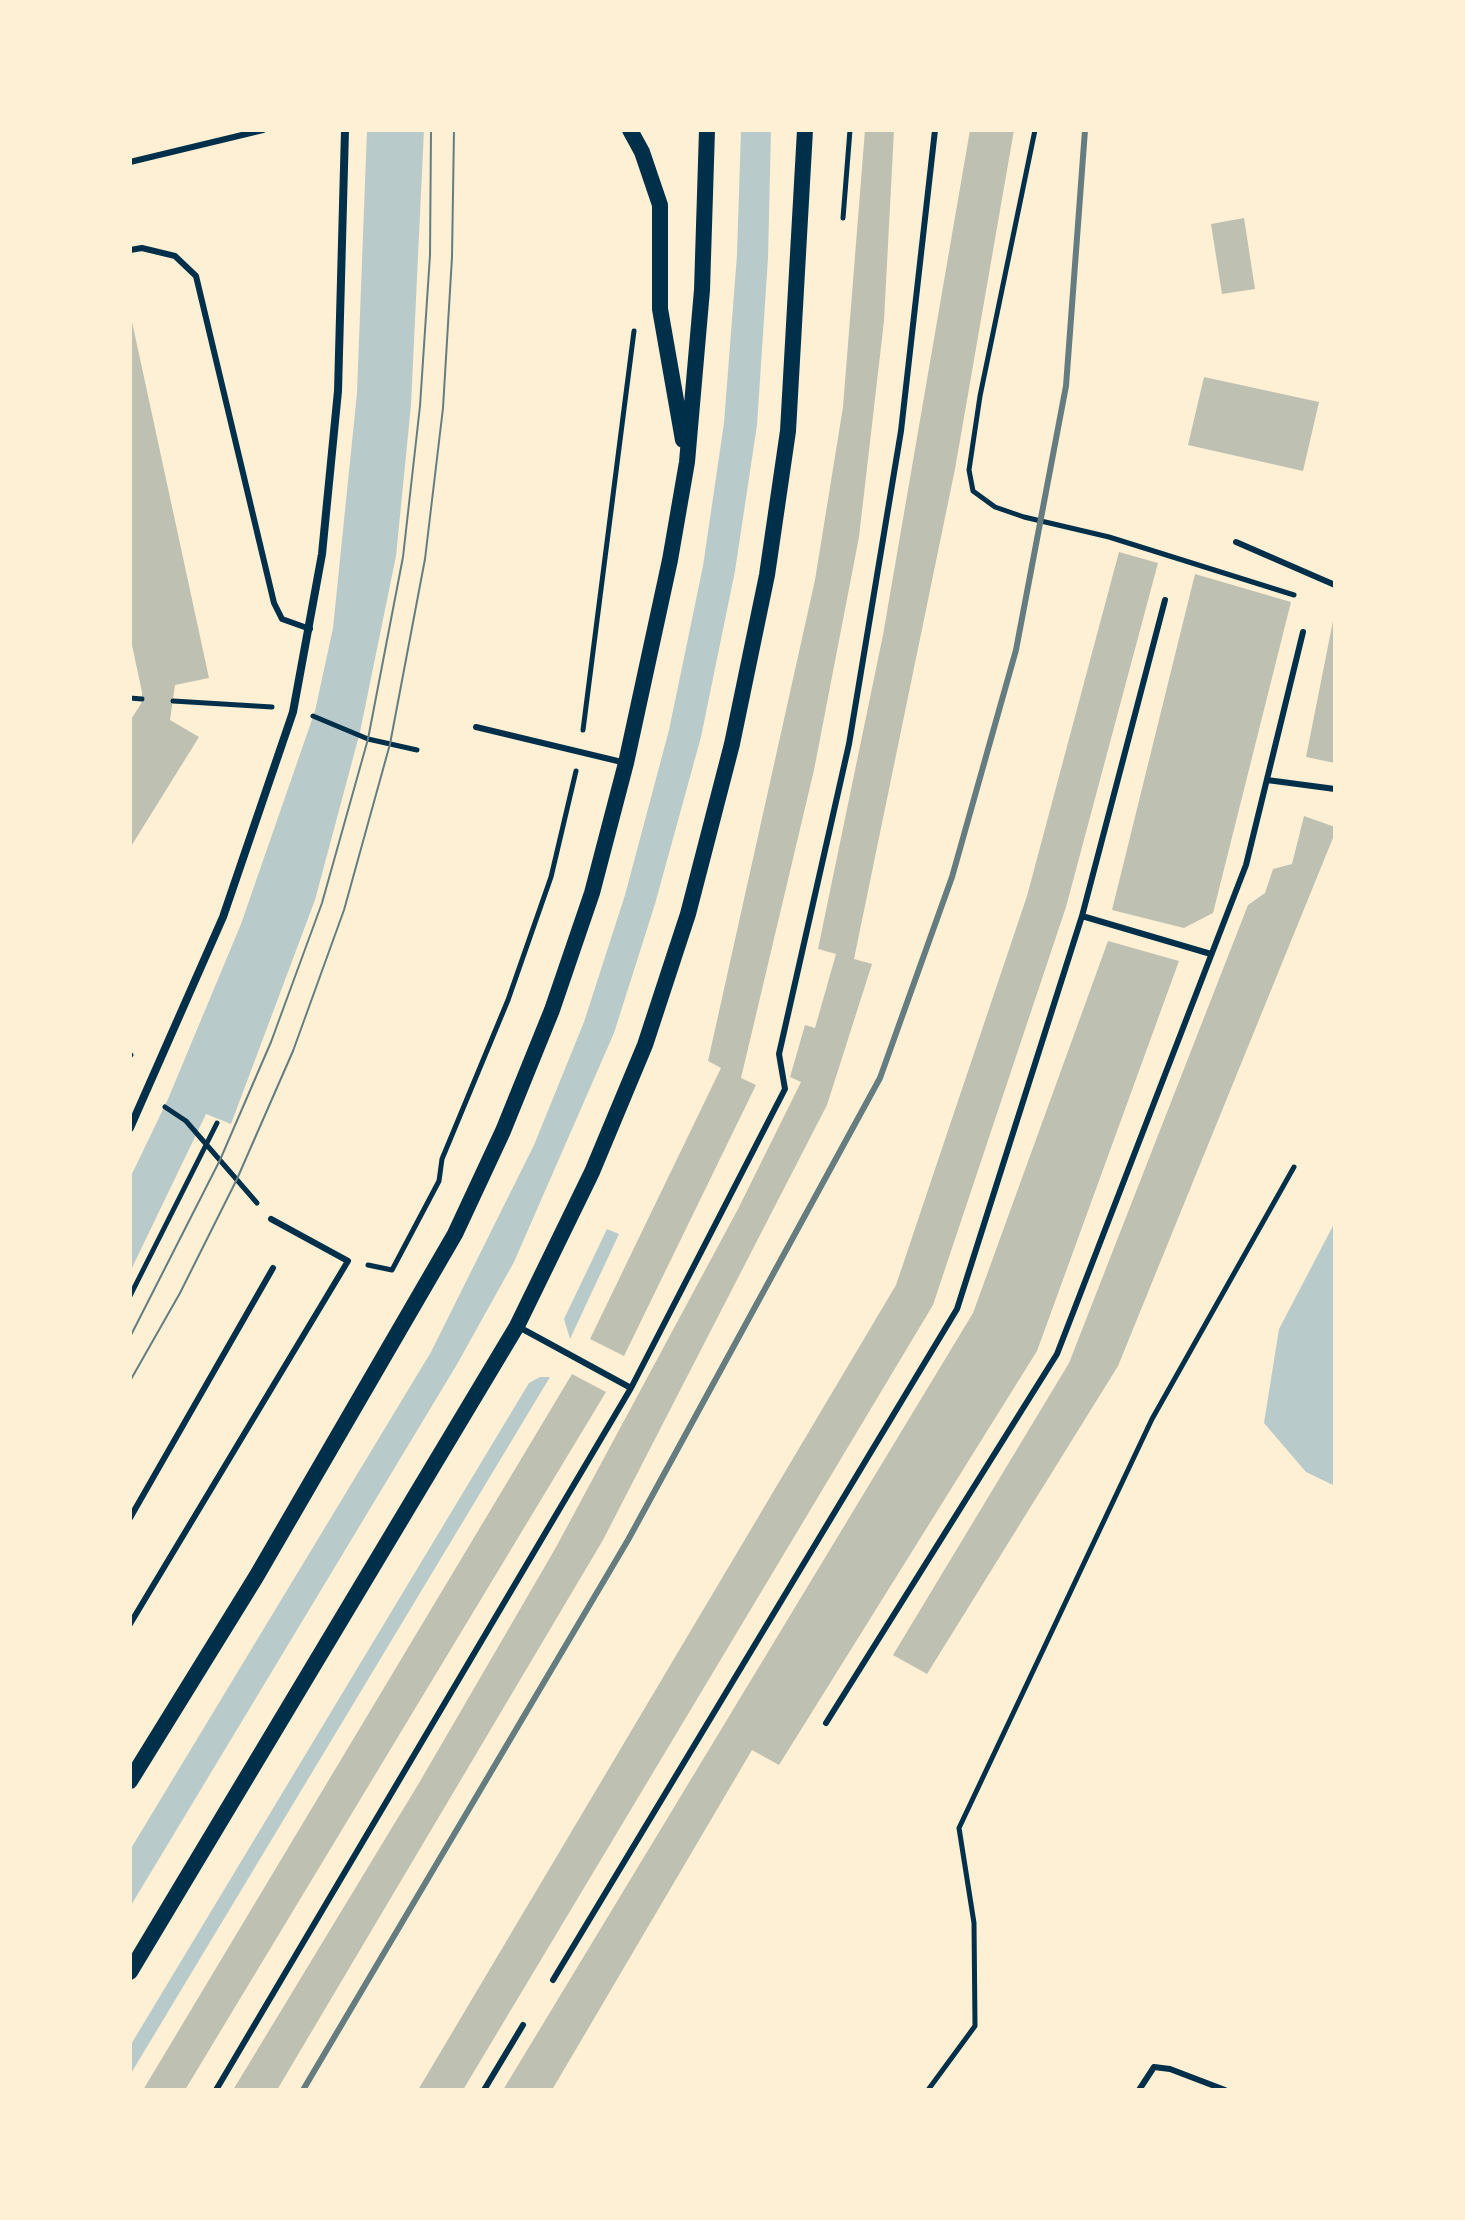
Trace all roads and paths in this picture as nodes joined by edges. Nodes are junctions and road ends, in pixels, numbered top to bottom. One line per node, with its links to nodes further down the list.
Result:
1 (263, 130): 9 (lane)
2 (345, 130): 18 (street)
3 (630, 130): 13 (main road)
4 (707, 130): 13 (main road)
5 (805, 130): 43 (main road)
6 (850, 130): 10 (path)
7 (935, 130): 44 (lane)
8 (1035, 130): 16 (path)
9 (130, 162)
10 (843, 218)
11 (130, 250): 18 (lane)
12 (634, 328): 27 (path)
13 (687, 462): 28 (main road)
14 (1236, 542): 15 (lane)
15 (1335, 585)
16 (1305, 598)
17 (1165, 600): 31 (lane)
18 (310, 629): 33 (street)
19 (1303, 632): 29 (lane)
20 (130, 698): 21 (path)
21 (142, 699)
22 (173, 701): 23 (path)
23 (264, 705)
24 (315, 717): 26 (path)
25 (476, 727): 27 (lane)
26 (417, 750)
27 (580, 752): 28 (lane); 40 (path)
28 (626, 763): 48 (main road)
29 (1267, 780): 30 (lane); 32 (lane)
30 (1335, 789)
31 (1082, 916): 32 (lane); 51 (lane)
32 (1211, 954): 47 (lane)
33 (144, 1097): 34 (street); 37 (path)
34 (133, 1115): 36 (street)
35 (217, 1123): 37 (path)
36 (130, 1128)
37 (207, 1143): 39 (path); 42 (path)
38 (1294, 1167): 55 (path)
39 (271, 1219): 40 (lane)
40 (348, 1261): 46 (lane)
41 (273, 1268): 45 (lane)
42 (130, 1296)
43 (517, 1326): 44 (lane); 50 (main road)
44 (631, 1388): 53 (lane)
45 (130, 1518)
46 (130, 1624)
47 (826, 1723)
48 (136, 1758): 49 (main road)
49 (130, 1781)
50 (130, 1972)
51 (553, 1980)
52 (523, 2025): 54 (lane)
53 (216, 2090)
54 (484, 2090)
55 (928, 2090)
56 (1139, 2090): 57 (lane)
57 (1225, 2090)

